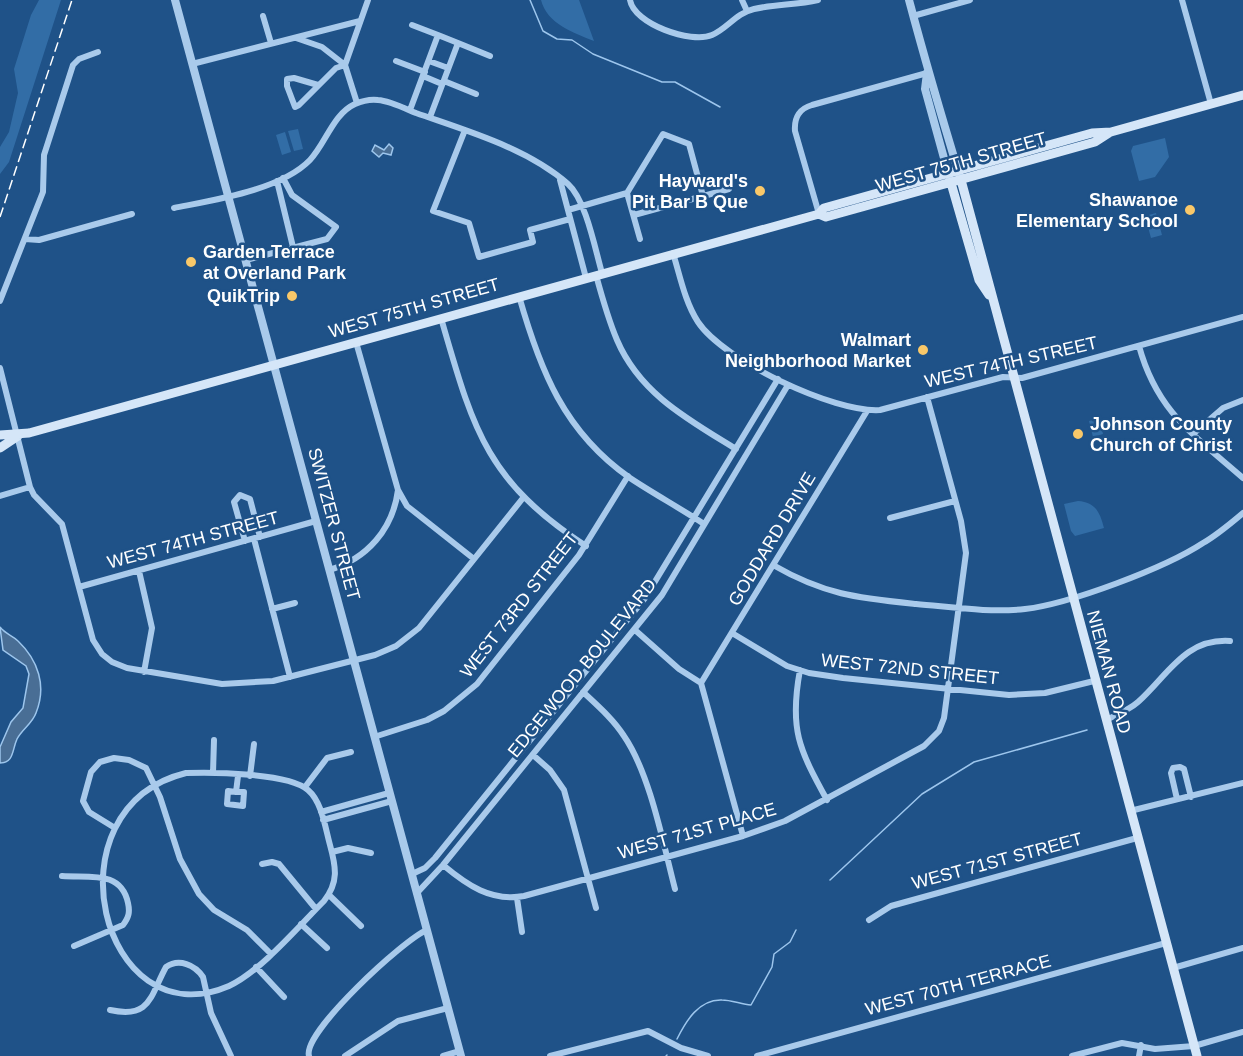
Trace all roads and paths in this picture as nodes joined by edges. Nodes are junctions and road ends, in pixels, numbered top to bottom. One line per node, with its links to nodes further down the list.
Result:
1 (175, 0): 22 (street, SWITZER STREET)
2 (368, 0): 12 (street)
3 (630, 0): 9 (street)
4 (742, 0): 9 (street)
5 (818, 0): 9 (street)
6 (909, 0): 11 (street, NIEMAN ROAD)
7 (970, 0): 11 (street)
8 (1182, 0): 32 (street)
9 (747, 11)
10 (263, 16): 16 (street)
11 (913, 16): 25 (street, NIEMAN ROAD)
12 (360, 21): 15 (street); 23 (street)
13 (412, 25): 14 (street)
14 (438, 35): 17 (street); 21 (street)
15 (296, 38): 16 (street); 23 (street)
16 (271, 43): 22 (street)
17 (458, 43): 19 (street); 24 (street)
18 (98, 52): 52 (street)
19 (490, 56)
20 (396, 61): 26 (street)
21 (429, 61): 24 (street); 26 (street)
22 (192, 64): 44 (street, SWITZER STREET)
23 (345, 65): 28 (street); 31 (street)
24 (448, 68): 27 (street)
25 (927, 73): 37 (street, NIEMAN ROAD); 49 (street)
26 (424, 74): 27 (street); 33 (street)
27 (443, 82): 29 (street); 34 (street)
28 (318, 85): 28 (street)
29 (476, 94)
30 (1243, 95): 32 (main road, WEST 75TH STREET)
31 (357, 103): 33 (street); 38 (street)
32 (1211, 104): 36 (main road, WEST 75TH STREET)
33 (410, 110): 34 (street)
34 (430, 117): 35 (street)
35 (465, 130): 39 (street); 51 (street)
36 (1111, 132): 37 (main road, WEST 75TH STREET); 40 (main road, WEST 75TH STREET)
37 (953, 171): 40 (street, NIEMAN ROAD); 49 (main road, WEST 75TH STREET)
38 (280, 180): 44 (street); 54 (street); 54 (street)
39 (560, 180): 45 (street); 47 (street)
40 (956, 182): 49 (main road, WEST 75TH STREET); 67 (main road, NIEMAN ROAD)
41 (729, 189): 43 (street)
42 (627, 193): 43 (street); 45 (street); 50 (street)
43 (703, 195): 50 (street)
44 (228, 196): 46 (street); 56 (street, SWITZER STREET)
45 (581, 206): 47 (street); 57 (street)
46 (174, 208)
47 (568, 210): 51 (street)
48 (132, 214): 52 (street)
49 (819, 214): 55 (main road, WEST 75TH STREET)
50 (634, 215): 53 (street)
51 (570, 219): 58 (street)
52 (25, 239): 60 (street)
53 (640, 239)
54 (293, 247): 56 (street)
55 (673, 253): 57 (main road, WEST 75TH STREET); 68 (street, WEST 74TH STREET)
56 (246, 260): 65 (street, SWITZER STREET)
57 (599, 274): 58 (main road, WEST 75TH STREET); 77 (street)
58 (586, 278): 59 (main road, WEST 75TH STREET)
59 (519, 296): 62 (main road, WEST 75TH STREET); 78 (street)
60 (0, 301)
61 (1243, 317): 64 (street, WEST 74TH STREET)
62 (441, 318): 63 (main road, WEST 75TH STREET); 83 (street)
63 (356, 342): 65 (main road, WEST 75TH STREET); 81 (street)
64 (1139, 346): 67 (street, WEST 74TH STREET); 73 (street)
65 (274, 364): 75 (main road, WEST 75TH STREET); 88 (street, SWITZER STREET)
66 (0, 368): 75 (street)
67 (1012, 377): 70 (street, WEST 74TH STREET); 98 (main road, NIEMAN ROAD)
68 (778, 379): 69 (street, WEST 74TH STREET); 77 (street, EDGEWOOD BOULEVARD)
69 (788, 385): 72 (street, WEST 74TH STREET); 89 (street, EDGEWOOD BOULEVARD)
70 (927, 397): 72 (street, WEST 74TH STREET); 84 (street, WEST 71ST PLACE)
71 (1243, 400): 73 (street)
72 (867, 411): 94 (street, GODDARD DRIVE)
73 (1193, 434): 79 (street)
74 (0, 435): 75 (main road, WEST 75TH STREET)
75 (18, 436): 76 (main road, WEST 75TH STREET); 80 (street)
76 (0, 448)
77 (736, 450): 86 (street, EDGEWOOD BOULEVARD)
78 (628, 476): 86 (street); 92 (street, WEST 73RD STREET)
79 (1243, 478)
80 (30, 487): 82 (street); 97 (street)
81 (398, 490): 93 (street); 95 (street)
82 (0, 496)
83 (522, 498): 92 (street); 93 (street)
84 (955, 501): 87 (street); 100 (street, WEST 71ST PLACE)
85 (1243, 513): 98 (street)
86 (695, 518): 89 (street); 141 (street, EDGEWOOD BOULEVARD)
87 (890, 518)
88 (316, 521): 90 (street, WEST 74TH STREET); 95 (street, SWITZER STREET)
89 (704, 524): 102 (street, EDGEWOOD BOULEVARD)
90 (257, 538): 91 (street, WEST 74TH STREET); 91 (street); 101 (street)
91 (245, 541): 96 (street, WEST 74TH STREET)
92 (586, 546): 114 (street, WEST 73RD STREET)
93 (474, 559): 105 (street)
94 (773, 565): 100 (street); 103 (street, GODDARD DRIVE)
95 (329, 570): 105 (street, SWITZER STREET)
96 (139, 571): 97 (street, WEST 74TH STREET); 107 (street)
97 (79, 587): 107 (street)
98 (1072, 598): 100 (street); 109 (main road, NIEMAN ROAD)
99 (295, 603): 101 (street)
100 (959, 608): 111 (street, WEST 71ST PLACE)
101 (272, 609): 108 (street)
102 (635, 630): 110 (street); 112 (street, EDGEWOOD BOULEVARD)
103 (732, 633): 106 (street, WEST 72ND STREET); 110 (street, GODDARD DRIVE)
104 (1230, 641): 113 (street)
105 (353, 660): 108 (street); 114 (street, SWITZER STREET)
106 (800, 670): 111 (street, WEST 72ND STREET); 129 (street)
107 (144, 672): 108 (street)
108 (290, 677)
109 (1094, 681): 111 (street, WEST 72ND STREET); 113 (main road, NIEMAN ROAD)
110 (701, 683): 134 (street)
111 (949, 689): 129 (street, WEST 71ST PLACE)
112 (584, 692): 118 (street, EDGEWOOD BOULEVARD); 138 (street)
113 (1105, 720): 130 (main road, NIEMAN ROAD)
114 (374, 737): 126 (street, SWITZER STREET)
115 (214, 740): 119 (street)
116 (254, 744): 121 (street)
117 (351, 752): 124 (street)
118 (533, 755): 140 (street, EDGEWOOD BOULEVARD); 143 (street)
119 (213, 773): 120 (street); 123 (street)
120 (238, 776): 121 (street); 125 (street)
121 (250, 776): 124 (street)
122 (1243, 783): 127 (street)
123 (155, 785): 133 (street); 133 (street); 161 (street)
124 (305, 787): 131 (street)
125 (236, 792)
126 (390, 797): 131 (street); 132 (street); 141 (street, SWITZER STREET)
127 (1191, 797): 128 (street); 128 (street)
128 (1177, 799): 130 (street)
129 (826, 800): 134 (street, WEST 71ST PLACE)
130 (1130, 811): 135 (main road, NIEMAN ROAD)
131 (321, 812): 132 (street)
132 (323, 820): 136 (street)
133 (115, 828): 144 (street)
134 (743, 836): 138 (street, WEST 71ST PLACE)
135 (1137, 838): 151 (street, WEST 71ST STREET); 157 (main road, NIEMAN ROAD)
136 (332, 852): 137 (street); 147 (street)
137 (370, 853)
138 (667, 857): 143 (street, WEST 71ST PLACE); 145 (street)
139 (262, 864): 150 (street)
140 (443, 865): 146 (street, EDGEWOOD BOULEVARD); 148 (street, WEST 71ST PLACE)
141 (412, 874): 146 (street, SWITZER STREET)
142 (62, 876): 144 (street)
143 (589, 878): 148 (street, WEST 71ST PLACE); 149 (street)
144 (101, 879): 154 (street); 154 (street)
145 (675, 889)
146 (417, 893): 155 (street, SWITZER STREET)
147 (329, 895): 150 (street); 153 (street)
148 (518, 898): 156 (street)
149 (596, 908)
150 (316, 909): 152 (street)
151 (869, 920)
152 (301, 924): 159 (street); 161 (street)
153 (361, 926)
154 (111, 930): 158 (street); 164 (street)
155 (427, 930): 167 (street, SWITZER STREET); 173 (street)
156 (522, 932)
157 (1166, 943): 163 (main road, NIEMAN ROAD); 179 (street, WEST 70TH TERRACE)
158 (74, 946)
159 (327, 948)
160 (1243, 948): 163 (street)
161 (270, 953): 162 (street)
162 (256, 967): 165 (street); 166 (street)
163 (1173, 968): 171 (main road, NIEMAN ROAD)
164 (158, 985): 165 (street); 165 (street); 168 (street)
165 (207, 992): 174 (street)
166 (284, 997)
167 (448, 1008): 172 (street, SWITZER STREET); 175 (street)
168 (110, 1010)
169 (1243, 1032): 171 (street)
170 (1141, 1045): 171 (street); 180 (street); 181 (street)
171 (1194, 1046): 182 (main road, NIEMAN ROAD)
172 (460, 1054): 176 (street)
173 (307, 1055)
174 (231, 1056)
175 (345, 1056)
176 (443, 1056)
177 (550, 1056): 178 (street)
178 (708, 1056)
179 (757, 1056)
180 (1072, 1056)
181 (1139, 1056)
182 (1197, 1056)

